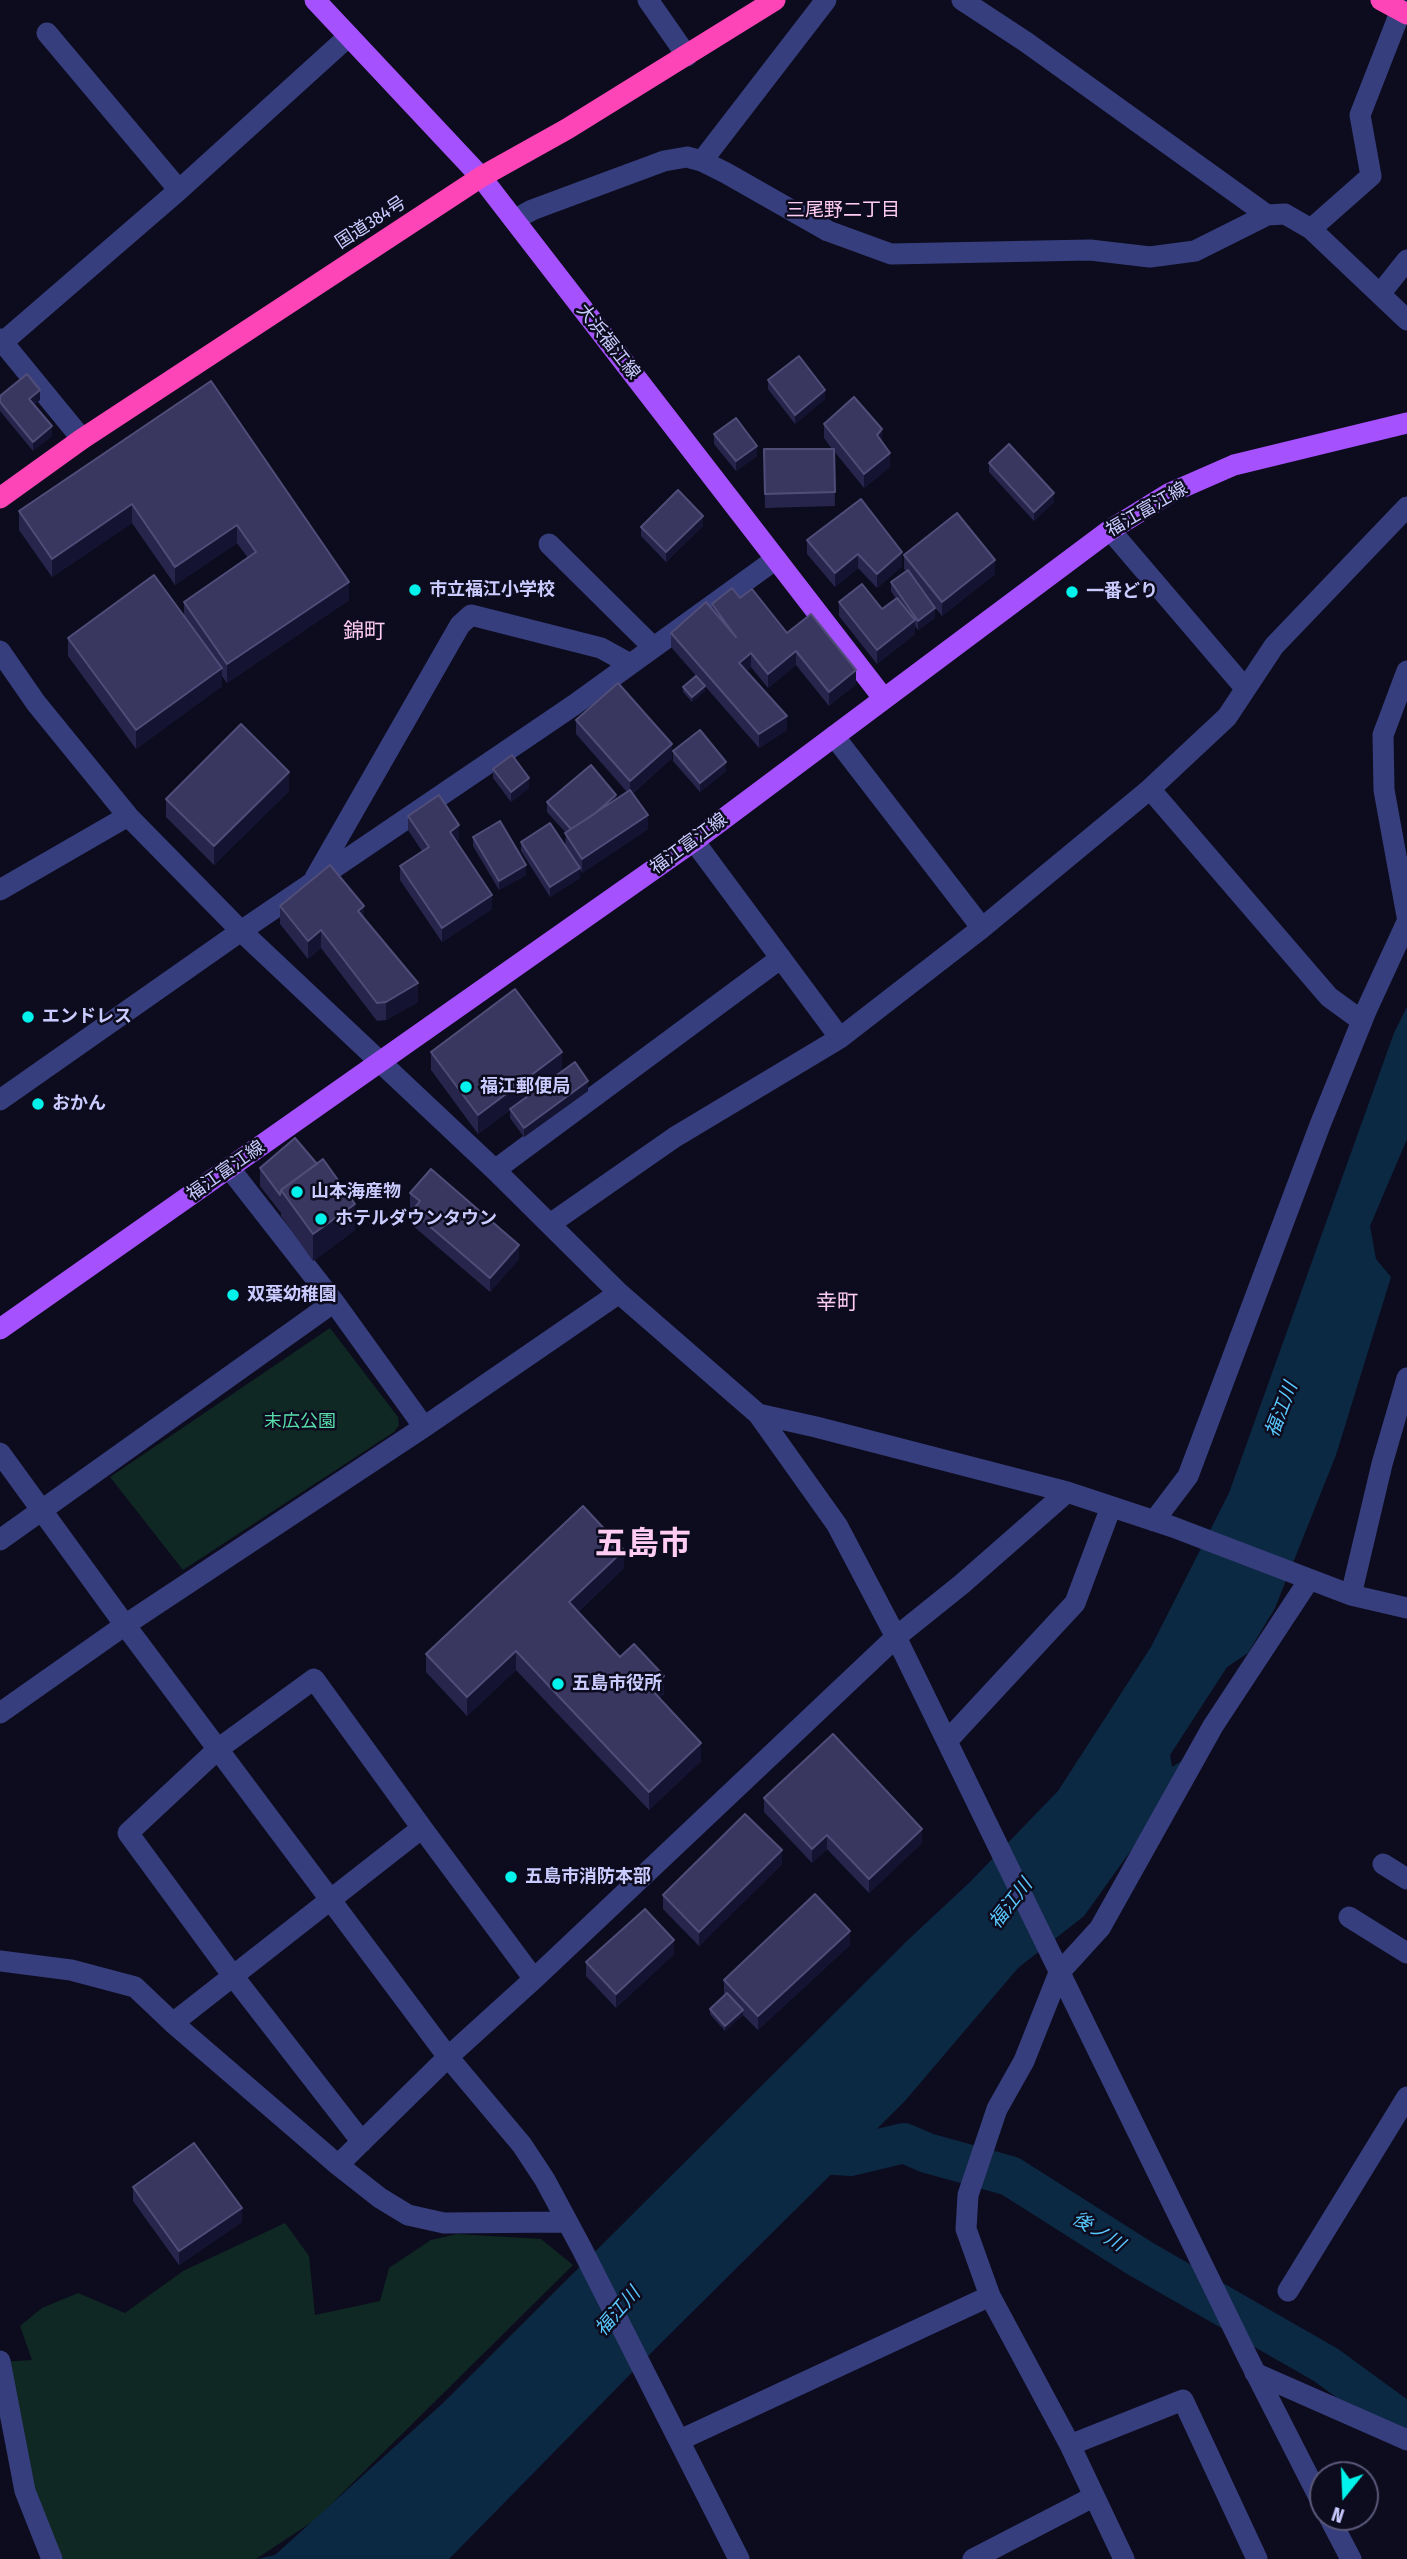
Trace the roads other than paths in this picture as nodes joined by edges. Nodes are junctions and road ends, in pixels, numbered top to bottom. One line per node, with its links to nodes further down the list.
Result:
1 (315, 0): 9 (main road, 大浜福江線)
2 (648, 0): 10 (street)
3 (775, 0): 10 (highway, 国道384号)
4 (826, 0): 11 (street)
5 (962, 0): 14 (street)
6 (1381, 0): 7 (highway)
7 (1404, 12): 16 (street)
8 (47, 33): 13 (street)
9 (349, 36): 12 (main road, 大浜福江線); 13 (street)
10 (687, 56): 12 (highway, 国道384号)
11 (702, 161): 14 (street); 15 (street)
12 (481, 177): 15 (main road, 大浜福江線); 22 (highway, 国道384号)
13 (178, 190): 20 (street)
14 (1267, 215): 16 (street)
15 (514, 220): 27 (main road, 大浜福江線)
16 (1311, 229): 18 (street)
17 (1407, 260): 18 (street)
18 (1380, 294): 19 (street)
19 (1407, 320)
20 (1, 341): 22 (street)
21 (1407, 423): 25 (main road, 福江富江線)
22 (82, 439): 23 (highway, 国道384号)
23 (0, 498)
24 (1407, 507): 32 (street)
25 (1110, 530): 32 (street); 33 (main road, 福江富江線)
26 (549, 544): 28 (street)
27 (776, 559): 28 (street); 33 (main road, 大浜福江線)
28 (653, 648): 30 (street)
29 (0, 651): 36 (street)
30 (630, 664): 38 (street); 38 (street)
31 (1407, 671): 40 (street)
32 (1245, 688): 35 (street)
33 (884, 699): 34 (main road, 福江富江線)
34 (834, 736): 37 (main road, 福江富江線); 42 (street)
35 (1150, 789): 42 (street); 45 (street)
36 (128, 816): 39 (street); 43 (street)
37 (694, 842): 44 (street); 47 (main road, 福江富江線)
38 (312, 883): 43 (street)
39 (0, 890)
40 (1407, 916)
41 (1407, 922): 45 (street)
42 (982, 928): 46 (street)
43 (241, 932): 47 (street); 48 (street)
44 (781, 958): 46 (street); 50 (street)
45 (1363, 1021): 62 (street)
46 (840, 1038): 51 (street)
47 (380, 1062): 49 (main road, 福江富江線); 50 (street)
48 (0, 1100)
49 (230, 1169): 53 (street); 54 (main road, 福江富江線)
50 (495, 1170): 51 (street)
51 (550, 1224): 52 (street)
52 (619, 1293): 56 (street); 57 (street)
53 (334, 1302): 57 (street); 61 (street)
54 (0, 1329)
55 (1407, 1378): 65 (street)
56 (758, 1414): 59 (street); 68 (street)
57 (424, 1427): 67 (street)
58 (0, 1453): 61 (street)
59 (1067, 1492): 60 (street); 68 (street)
60 (1111, 1507): 62 (street); 70 (street)
61 (43, 1511): 63 (street); 67 (street)
62 (1164, 1524): 64 (street)
63 (0, 1540)
64 (1309, 1580): 65 (street); 79 (street)
65 (1351, 1595): 66 (street)
66 (1407, 1608)
67 (125, 1625): 69 (street); 71 (street)
68 (897, 1637): 70 (street); 81 (street)
69 (0, 1713)
70 (947, 1741): 79 (street)
71 (218, 1749): 72 (street); 75 (street); 80 (street)
72 (422, 1828): 75 (street); 81 (street)
73 (1383, 1864): 74 (street)
74 (1407, 1879)
75 (330, 1899): 80 (street); 83 (street)
76 (1349, 1917): 77 (street)
77 (1407, 1952)
78 (0, 1961): 82 (street)
79 (1059, 1973): 89 (street); 91 (street)
80 (233, 1976): 82 (street); 85 (street)
81 (534, 1979): 83 (street)
82 (173, 2023): 86 (street)
83 (448, 2057): 85 (street); 87 (street)
84 (1407, 2097): 88 (street)
85 (362, 2142): 86 (street)
86 (338, 2165): 87 (street)
87 (567, 2222): 92 (street)
88 (1288, 2291)
89 (990, 2296): 92 (street); 94 (street)
90 (0, 2361): 98 (street)
91 (1255, 2373): 93 (street); 95 (street)
92 (680, 2440): 99 (street)
93 (1407, 2440)
94 (1070, 2445): 96 (street); 102 (street)
95 (1309, 2478)
96 (1093, 2497): 100 (street); 101 (street)
97 (1336, 2531): 103 (street)
98 (52, 2559)
99 (739, 2559)
100 (973, 2559)
101 (1124, 2559)
102 (1257, 2559)
103 (1350, 2559)

